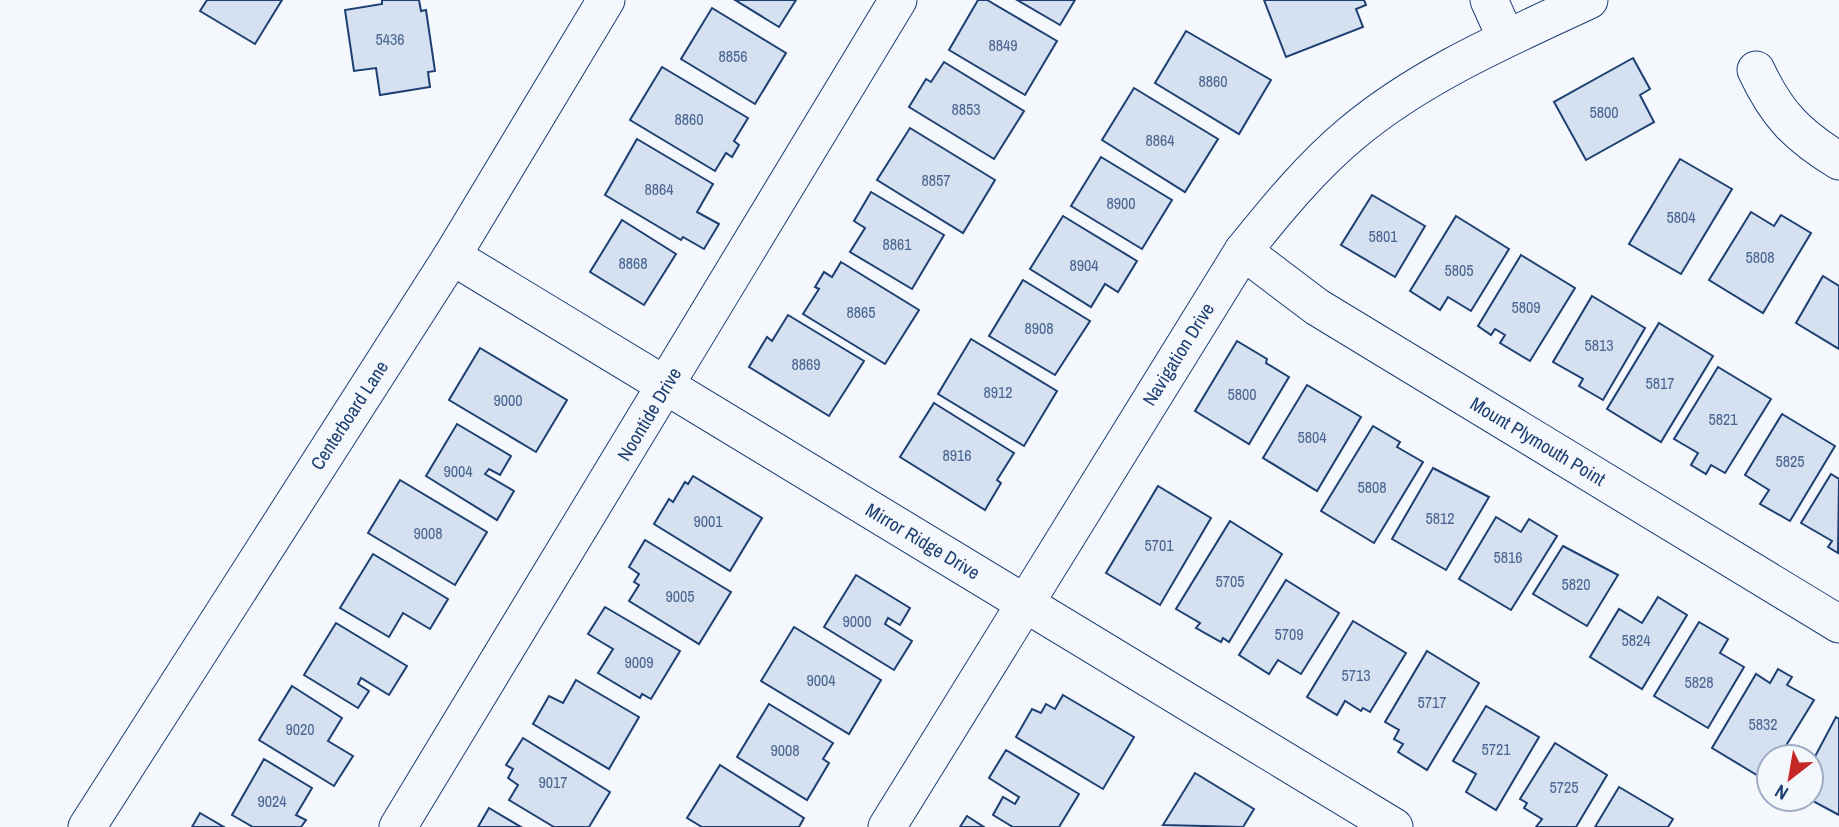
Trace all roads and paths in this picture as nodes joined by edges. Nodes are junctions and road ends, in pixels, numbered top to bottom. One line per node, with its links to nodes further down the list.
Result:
1 (606, 0): 9 (street, Centerboard Lane)
2 (898, 0): 10 (street, Noontide Drive)
3 (1489, 0): 5 (street)
4 (1589, 0): 5 (street, Navigation Drive)
5 (1506, 38): 8 (street, Navigation Drive)
6 (1756, 70): 7 (street)
7 (1839, 161)
8 (1243, 251): 11 (street, Navigation Drive); 12 (street, Mount Plymouth Point)
9 (452, 256): 10 (street, Mirror Ridge Drive); 14 (street, Centerboard Lane)
10 (665, 386): 11 (street, Mirror Ridge Drive); 15 (street, Noontide Drive)
11 (1025, 603): 13 (street, Mirror Ridge Drive); 16 (street, Navigation Drive)
12 (1839, 624)
13 (1357, 817): 17 (street, Mirror Ridge Drive)
14 (87, 827)
15 (398, 827)
16 (887, 827)
17 (1394, 827)

